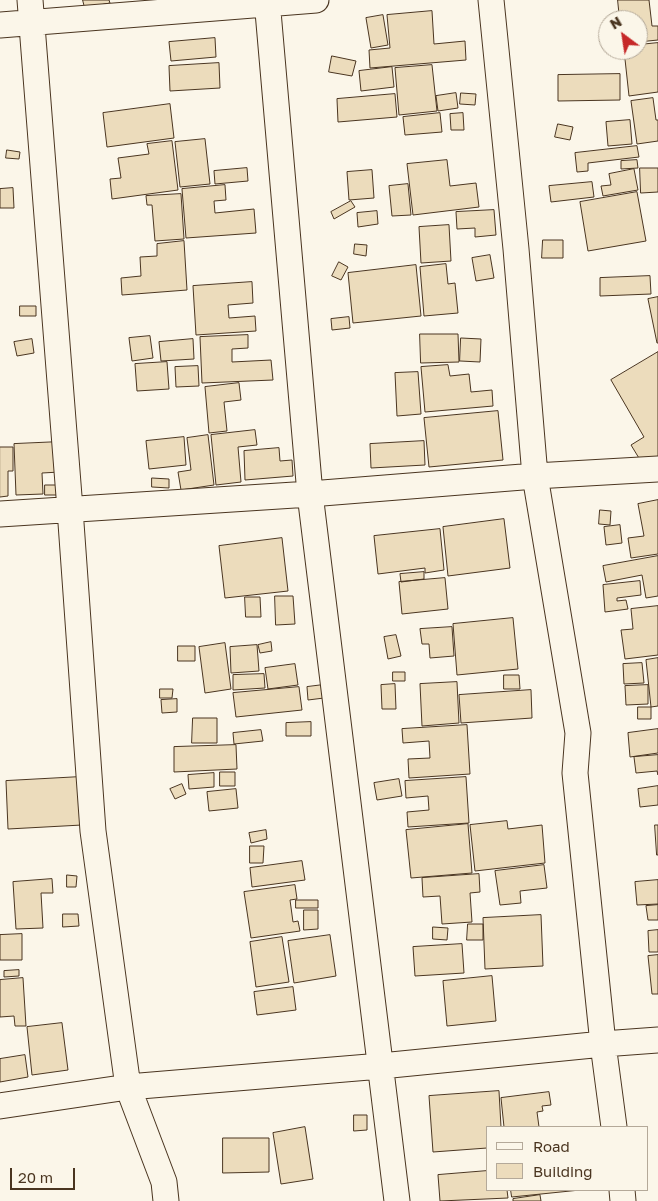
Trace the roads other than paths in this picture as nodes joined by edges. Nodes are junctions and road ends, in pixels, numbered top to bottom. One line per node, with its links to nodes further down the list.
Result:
1 (316, 0): 3 (street)
2 (491, 0): 7 (street)
3 (267, 2): 4 (street); 8 (street)
4 (31, 12): 5 (street); 9 (street)
5 (0, 24)
6 (658, 469): 7 (street)
7 (534, 476): 8 (street); 12 (street)
8 (310, 494): 9 (street); 13 (street)
9 (70, 509): 10 (street); 14 (street)
10 (0, 514)
11 (658, 1040): 12 (street)
12 (603, 1044): 13 (street); 16 (street)
13 (381, 1066): 14 (street); 18 (street)
14 (128, 1087): 15 (street); 17 (street)
15 (0, 1106)
16 (614, 1126)
17 (166, 1201)
18 (397, 1201)

